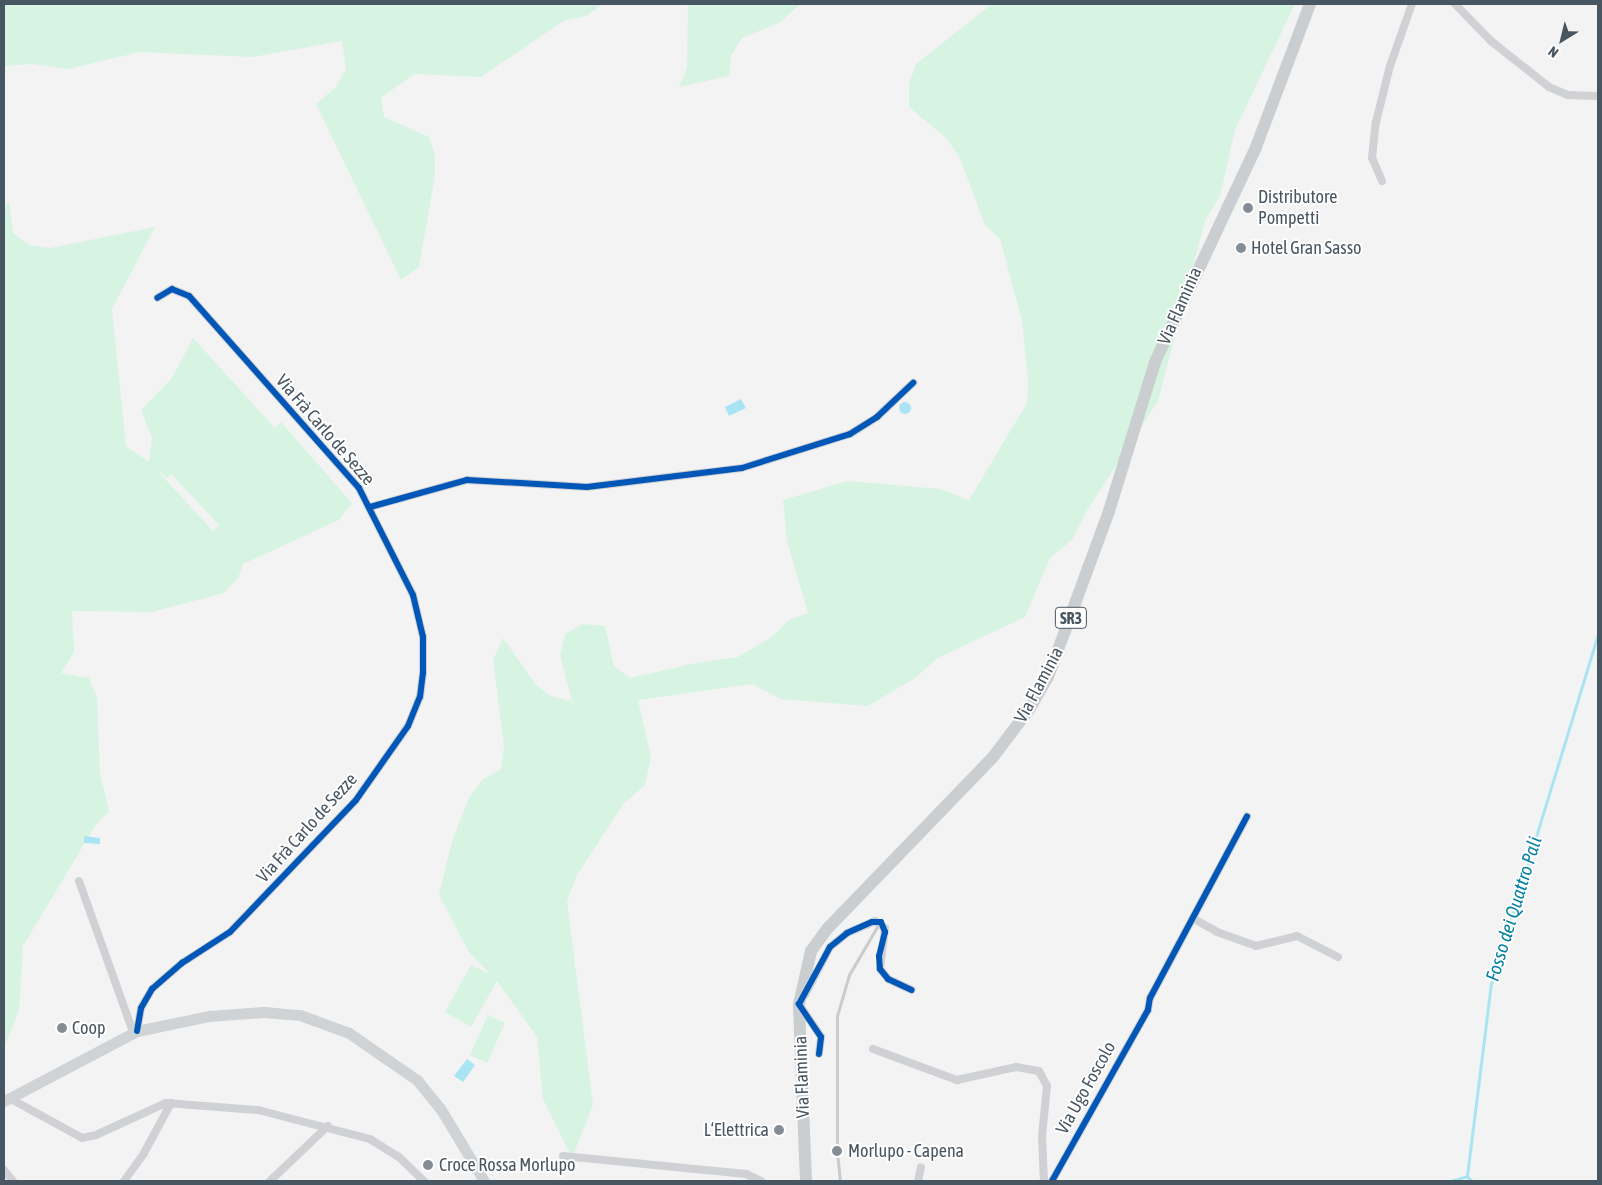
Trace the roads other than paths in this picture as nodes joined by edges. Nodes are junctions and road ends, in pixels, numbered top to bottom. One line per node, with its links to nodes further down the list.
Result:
1 (1310, 4): 14 (main road, Via Flaminia / SR3)
2 (1412, 4): 5 (street)
3 (1455, 4): 4 (street)
4 (1598, 96)
5 (1382, 181)
6 (157, 298): 8 (street, Via Frà Carlo de Sezze)
7 (913, 383): 8 (street)
8 (370, 506): 15 (street, Via Frà Carlo de Sezze)
9 (1247, 816): 11 (street, Via Ugo Foscolo)
10 (78, 881): 15 (street)
11 (1194, 919): 12 (street); 33 (street, Via Ugo Foscolo)
12 (1338, 957)
13 (912, 990): 14 (street)
14 (799, 1004): 17 (street); 30 (main road, Via Flaminia / SR3)
15 (135, 1031): 18 (main road); 28 (main road)
16 (872, 1049): 32 (street)
17 (819, 1054)
18 (6, 1099): 19 (street)
19 (171, 1103): 20 (street); 25 (street)
20 (328, 1126): 26 (street); 27 (street)
21 (563, 1156): 29 (street)
22 (921, 1167): 31 (street)
23 (4, 1170): 24 (street)
24 (13, 1181)
25 (124, 1181)
26 (270, 1181)
27 (424, 1181)
28 (484, 1181)
29 (761, 1181)
30 (806, 1181)
31 (918, 1181)
32 (1044, 1181)
33 (1052, 1181)

